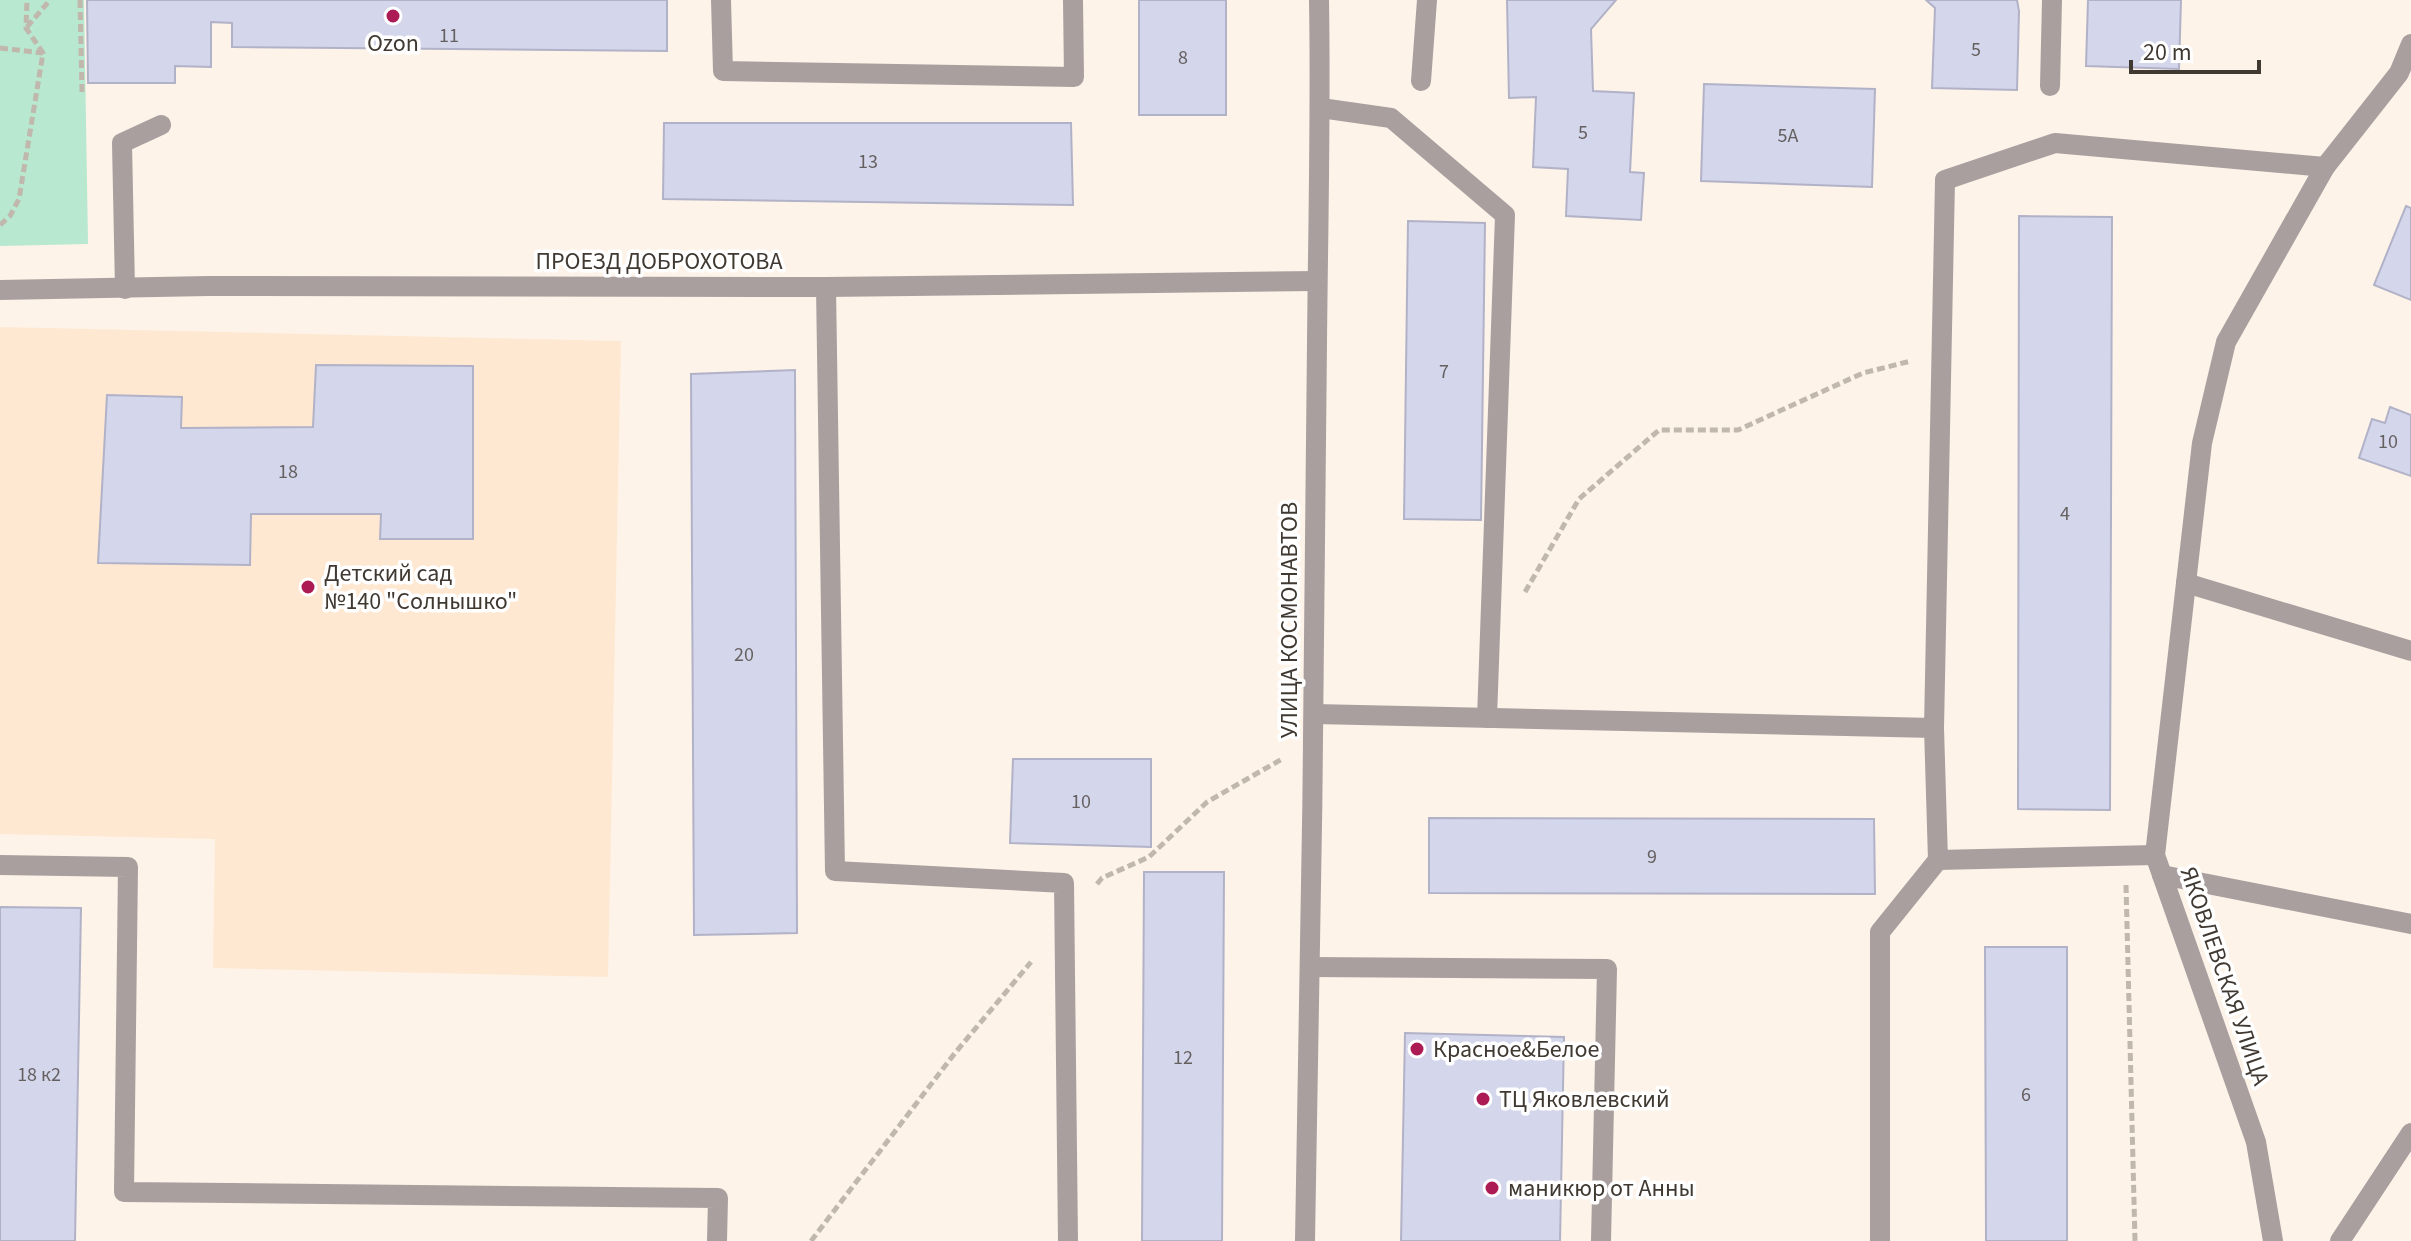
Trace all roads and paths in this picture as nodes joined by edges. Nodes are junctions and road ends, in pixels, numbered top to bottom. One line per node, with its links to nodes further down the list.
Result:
1 (27, 0): 9 (path)
2 (50, 0): 9 (path)
3 (80, 0): 15 (path)
4 (721, 0): 5 (street)
5 (1073, 0)
6 (1319, 0): 16 (street, УЛИЦА КОСМОНАВТОВ)
7 (1427, 0): 13 (street)
8 (2052, 0): 14 (street)
9 (26, 28): 12 (path)
10 (2411, 44): 18 (street, ЯКОВЛЕВСКАЯ УЛИЦА)
11 (0, 48): 12 (path)
12 (43, 53): 19 (path)
13 (1421, 81)
14 (2050, 86)
15 (82, 92)
16 (1321, 108): 20 (street, УЛИЦА КОСМОНАВТОВ); 29 (street)
17 (161, 125): 22 (street)
18 (2325, 167): 24 (street); 25 (street, ЯКОВЛЕВСКАЯ УЛИЦА)
19 (0, 225)
20 (1317, 281): 21 (street, ПРОЕЗД ДОБРОХОТОВА); 28 (street, УЛИЦА КОСМОНАВТОВ)
21 (826, 287): 22 (street, ПРОЕЗД ДОБРОХОТОВА); 39 (street)
22 (125, 289): 23 (street, ПРОЕЗД ДОБРОХОТОВА)
23 (0, 290)
24 (1943, 354): 26 (path); 30 (street)
25 (2186, 583): 27 (street); 34 (street, ЯКОВЛЕВСКАЯ УЛИЦА)
26 (1523, 596)
27 (2411, 651)
28 (1315, 714): 29 (street); 36 (street, УЛИЦА КОСМОНАВТОВ)
29 (1487, 718): 30 (street)
30 (1934, 728): 32 (street)
31 (2125, 856): 32 (street); 34 (street); 43 (path)
32 (1938, 860): 42 (street)
33 (0, 865): 38 (street)
34 (2159, 865): 35 (street); 44 (street, ЯКОВЛЕВСКАЯ УЛИЦА)
35 (2411, 924)
36 (1310, 967): 40 (street, УЛИЦА КОСМОНАВТОВ); 41 (street)
37 (2411, 1133): 45 (street)
38 (717, 1241)
39 (1068, 1241)
40 (1305, 1241)
41 (1601, 1241)
42 (1880, 1241)
43 (2135, 1241)
44 (2273, 1241)
45 (2340, 1241)

